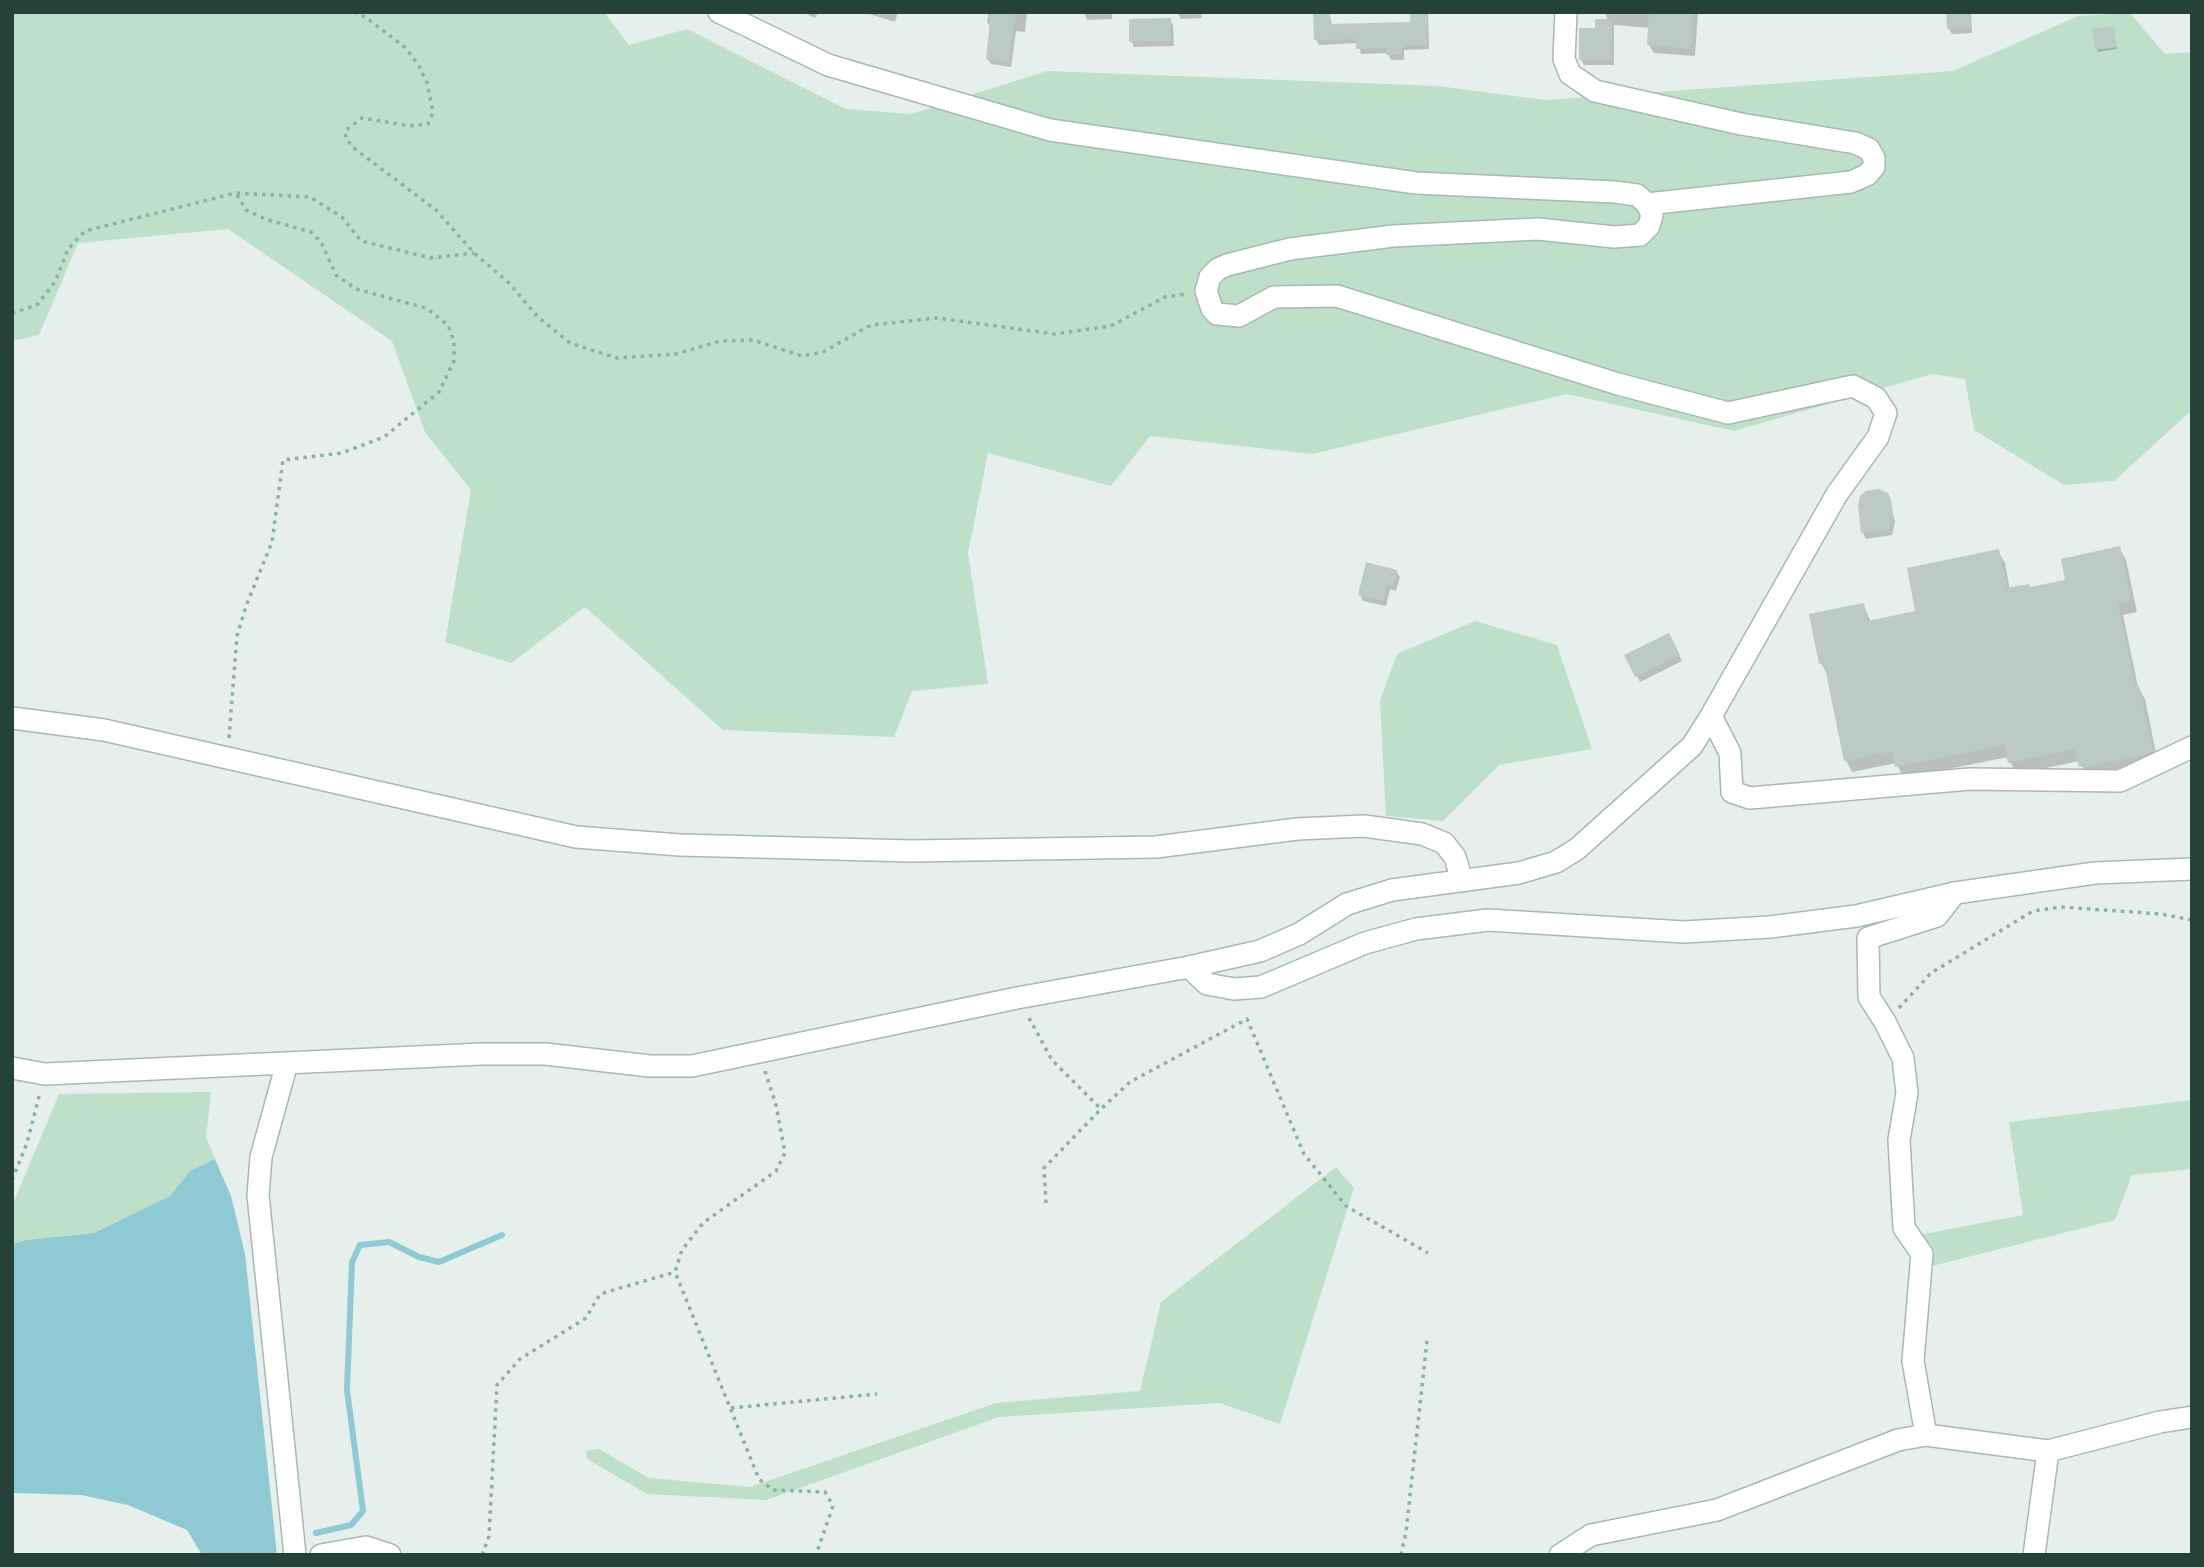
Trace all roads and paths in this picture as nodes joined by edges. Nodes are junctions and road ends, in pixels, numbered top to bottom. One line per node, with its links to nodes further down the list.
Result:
1 (354, 12): 6 (path)
2 (719, 12): 5 (street)
3 (1566, 12): 5 (street)
4 (236, 193): 6 (path); 8 (path); 12 (path)
5 (1647, 204): 7 (street)
6 (474, 253): 7 (path)
7 (1206, 291): 9 (street)
8 (12, 313)
9 (1711, 716): 11 (street); 14 (street)
10 (12, 718): 12 (street)
11 (2192, 747)
12 (228, 757): 14 (street)
13 (2192, 869): 15 (street)
14 (1462, 881): 17 (street)
15 (1955, 893): 17 (street); 19 (street)
16 (2192, 920): 19 (path)
17 (1189, 967): 18 (street)
18 (1017, 998): 20 (street); 24 (path)
19 (1885, 1022): 33 (street)
20 (758, 1053): 21 (street); 28 (path)
21 (287, 1063): 23 (street); 35 (street)
22 (12, 1068): 23 (street)
23 (45, 1074): 25 (path)
24 (1101, 1109): 26 (path); 27 (path)
25 (12, 1180)
26 (1046, 1203)
27 (1429, 1253)
28 (675, 1272): 31 (path); 38 (path)
29 (1427, 1341): 40 (path)
30 (877, 1394): 31 (path)
31 (731, 1408): 39 (path)
32 (2192, 1417): 34 (street)
33 (1926, 1435): 34 (street); 41 (street)
34 (2048, 1451): 42 (street)
35 (295, 1555)
36 (321, 1555): 37 (street)
37 (390, 1555)
38 (482, 1555)
39 (816, 1555)
40 (1401, 1555)
41 (1560, 1555)
42 (2034, 1555)

